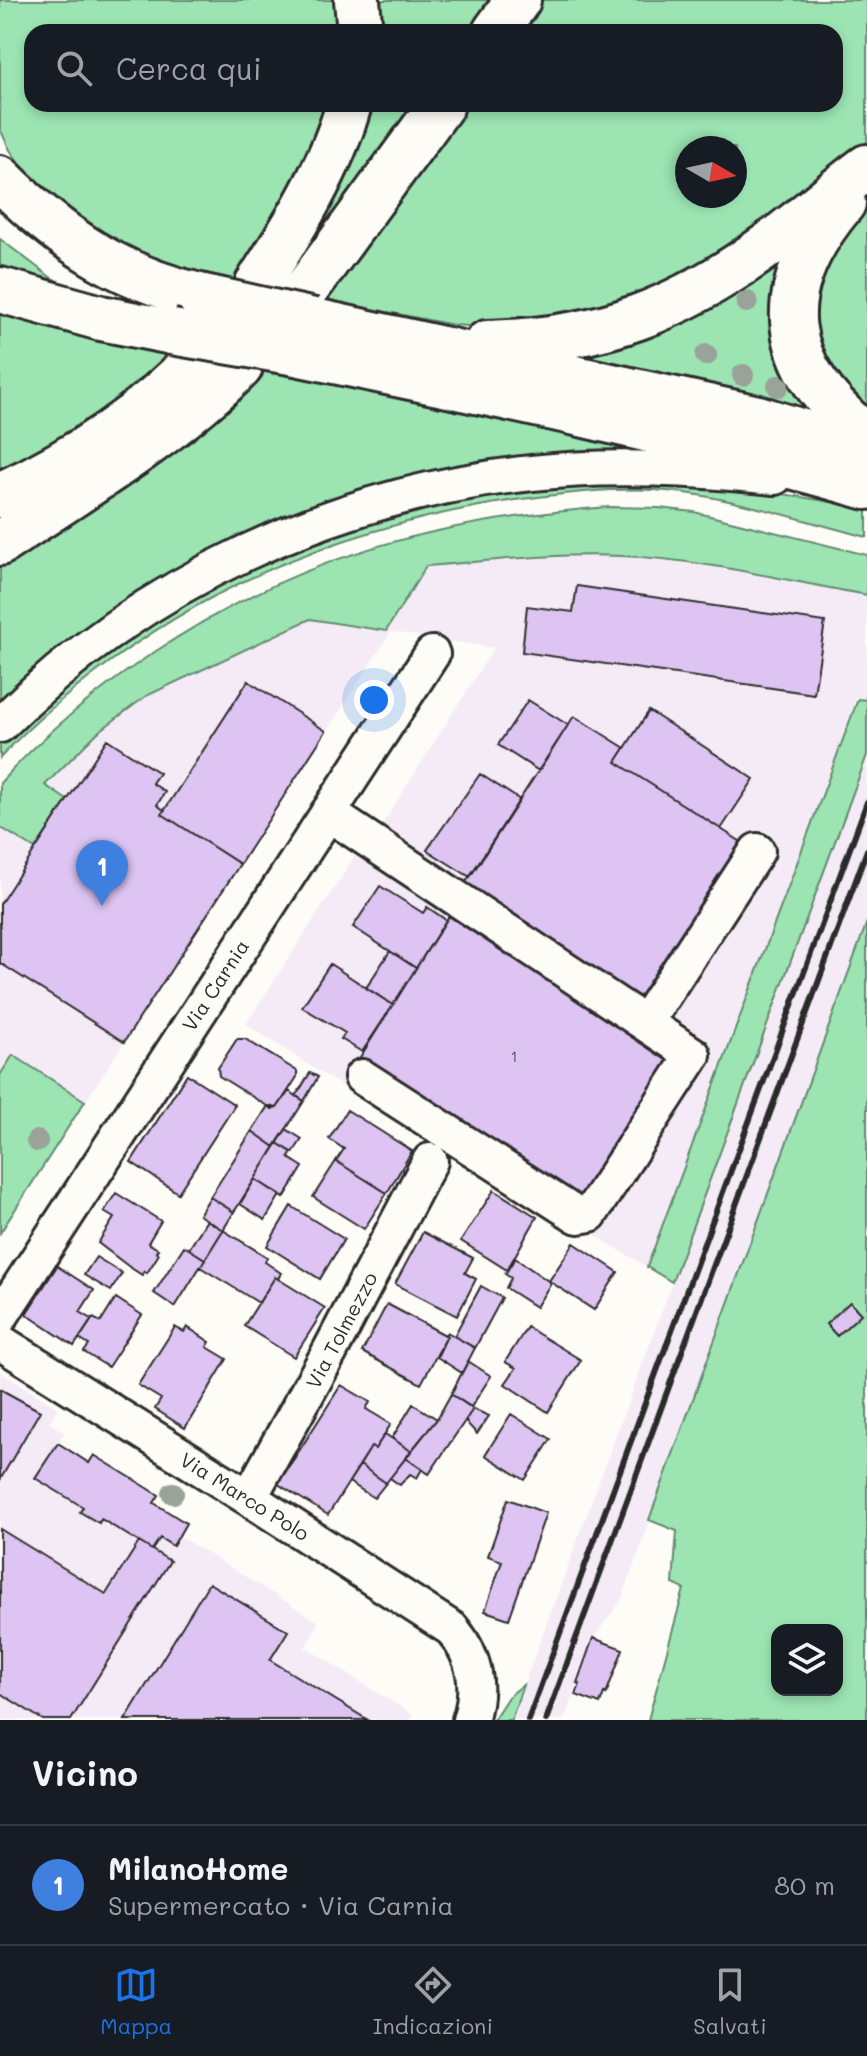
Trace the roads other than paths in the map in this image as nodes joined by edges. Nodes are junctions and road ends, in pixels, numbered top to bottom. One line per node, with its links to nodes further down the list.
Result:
1 (357, 0): 3 (highway)
2 (518, 0): 4 (highway)
3 (359, 24)
4 (501, 24)
5 (346, 112): 10 (highway)
6 (437, 112): 12 (highway)
7 (867, 167): 14 (highway)
8 (867, 179): 16 (highway)
9 (4, 189): 13 (highway)
10 (257, 285)
11 (0, 290): 13 (highway)
12 (302, 323): 13 (highway, bridge); 14 (highway); 18 (highway)
13 (187, 327): 19 (highway)
14 (398, 339): 17 (highway)
15 (240, 367): 20 (highway)
16 (867, 437)
17 (867, 452)
18 (867, 490): 22 (street)
19 (0, 495)
20 (0, 543)
21 (432, 654): 23 (street, Via Carnia)
22 (0, 725)
23 (328, 813): 25 (street); 28 (street, Via Carnia)
24 (757, 851): 25 (street)
25 (645, 1023): 26 (street)
26 (362, 1077)
27 (430, 1161): 30 (street, Via Tolmezzo)
28 (0, 1317)
29 (0, 1342): 30 (street, Via Marco Polo)
30 (249, 1498): 31 (street, Via Marco Polo)
31 (470, 1720)

